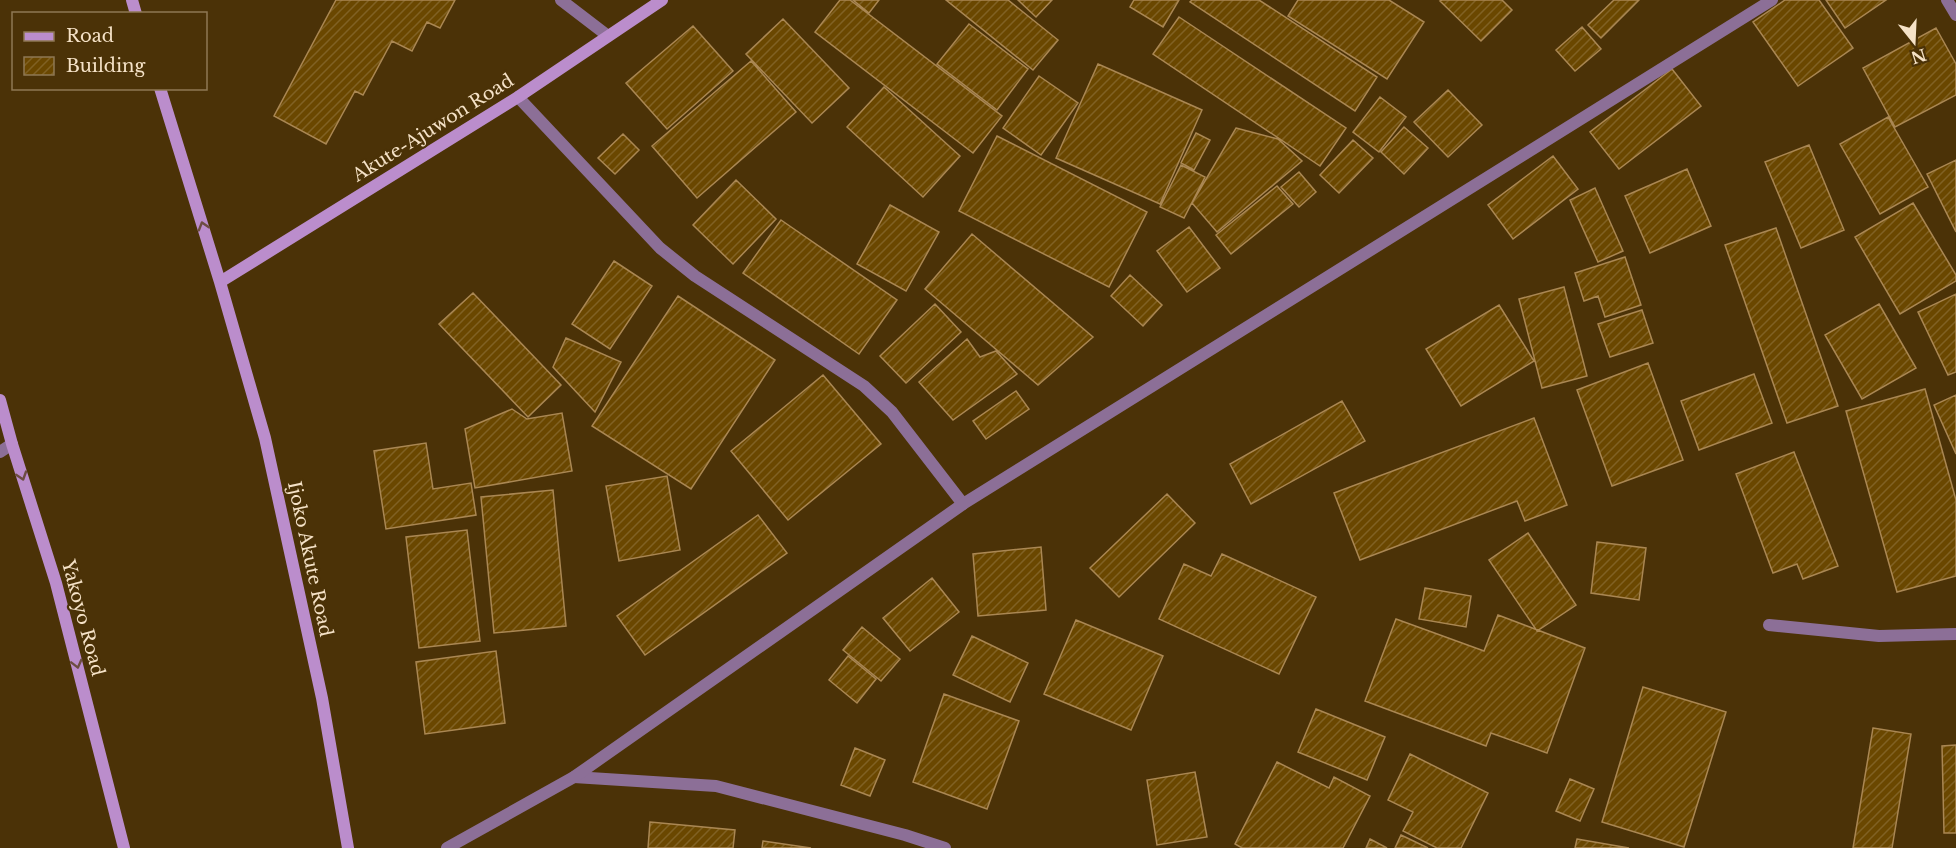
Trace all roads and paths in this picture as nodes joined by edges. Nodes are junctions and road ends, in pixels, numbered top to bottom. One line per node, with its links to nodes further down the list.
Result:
1 (561, 0): 6 (street)
2 (662, 0): 6 (main road, Akute-Ajuwon Road)
3 (1772, 0): 13 (street)
4 (1947, 0): 5 (street)
5 (1956, 15)
6 (608, 36): 8 (main road, Akute-Ajuwon Road)
7 (161, 90): 9 (main road, one-way to 7)
8 (518, 97): 9 (main road, Akute-Ajuwon Road); 13 (street)
9 (220, 282): 18 (main road, Ijoko Akute Road)
10 (0, 400): 11 (main road, Yakoyo Road)
11 (12, 444): 12 (street); 17 (main road, Yakoyo Road, one-way to 17)
12 (0, 452)
13 (963, 504): 16 (street)
14 (1769, 625): 15 (street)
15 (1956, 634)
16 (574, 777): 19 (street); 20 (street)
17 (124, 848)
18 (348, 848)
19 (447, 848)
20 (945, 848)

